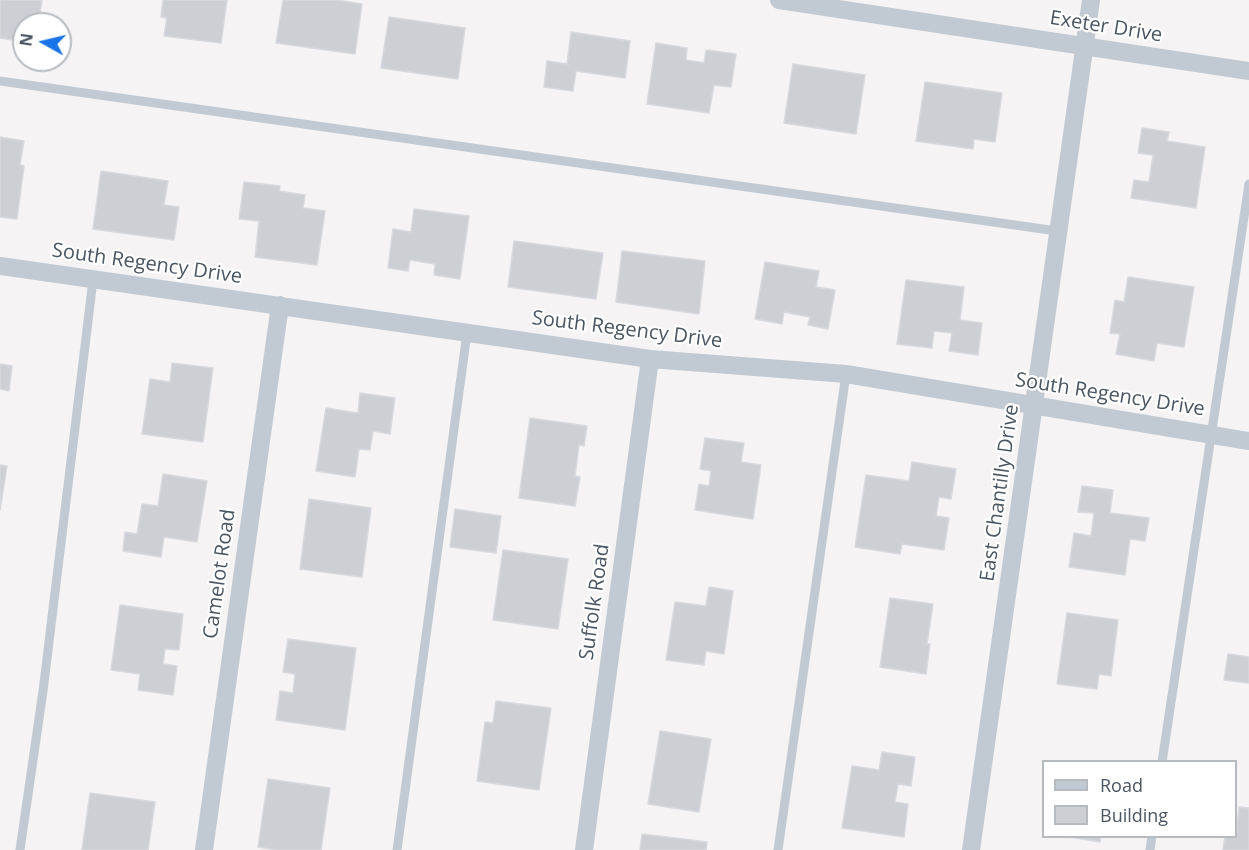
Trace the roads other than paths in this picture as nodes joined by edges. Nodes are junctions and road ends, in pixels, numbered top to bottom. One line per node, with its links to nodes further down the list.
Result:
1 (779, 0): 3 (street, Exeter Drive)
2 (1091, 0): 3 (street, East Chantilly Drive)
3 (1084, 46): 4 (street, Exeter Drive); 7 (street, East Chantilly Drive)
4 (1249, 71)
5 (0, 81): 7 (lane)
6 (1249, 184): 15 (lane)
7 (1057, 231): 14 (street, East Chantilly Drive)
8 (0, 266): 9 (street, South Regency Drive)
9 (93, 280): 10 (street, South Regency Drive); 18 (lane)
10 (280, 305): 11 (street, South Regency Drive); 19 (street, Camelot Road)
11 (467, 333): 12 (street, South Regency Drive); 20 (lane)
12 (650, 359): 13 (street, South Regency Drive); 21 (street, Suffolk Road)
13 (846, 374): 14 (street, South Regency Drive); 22 (lane)
14 (1035, 405): 15 (street, South Regency Drive); 23 (street, East Chantilly Drive)
15 (1211, 435): 16 (street, South Regency Drive); 17 (lane)
16 (1249, 441)
17 (1162, 760)
18 (20, 850)
19 (204, 850)
20 (397, 850)
21 (584, 850)
22 (778, 850)
23 (972, 850)

